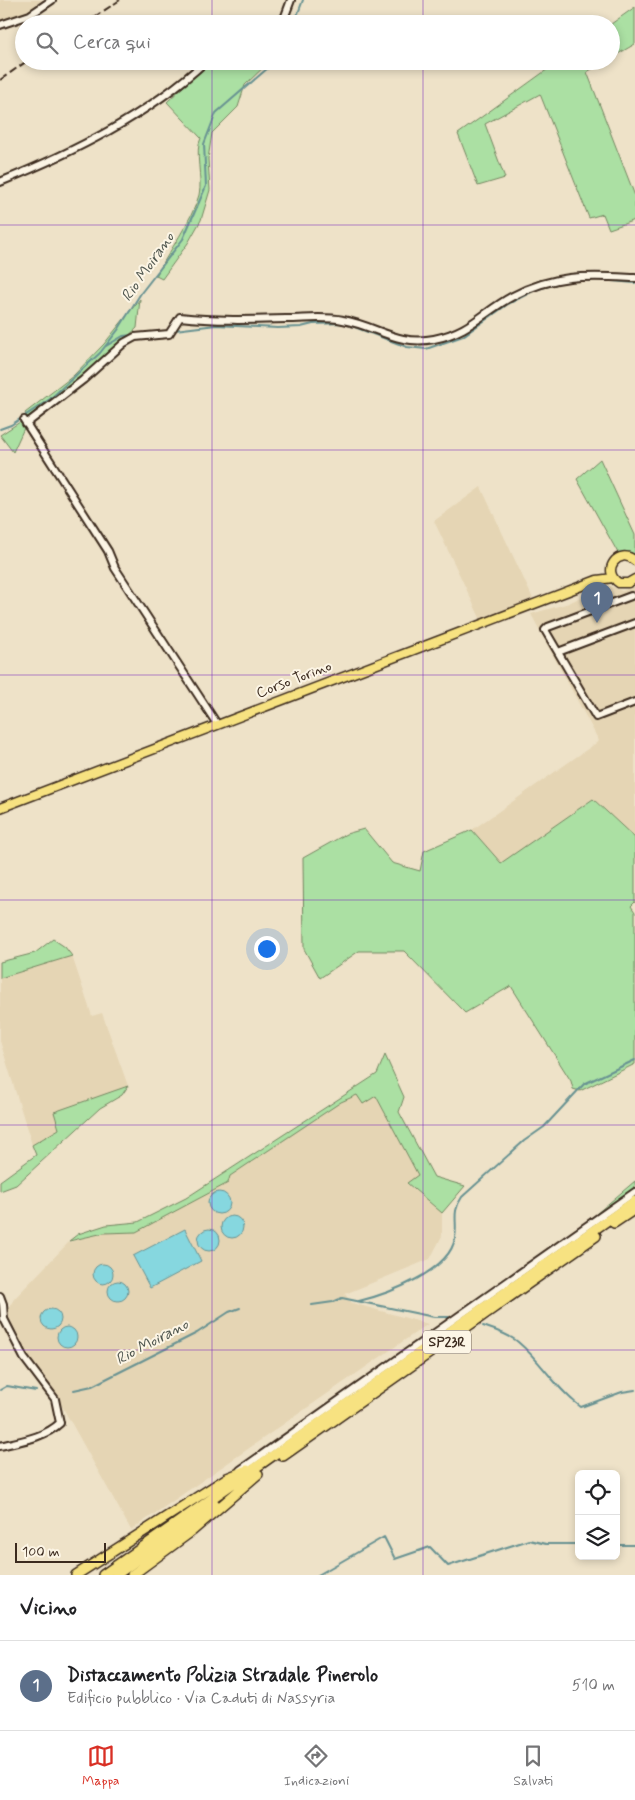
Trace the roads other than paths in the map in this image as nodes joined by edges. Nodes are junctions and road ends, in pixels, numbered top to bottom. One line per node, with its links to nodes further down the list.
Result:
1 (52, 0): 3 (street)
2 (291, 0): 4 (street)
3 (30, 15)
4 (285, 15)
5 (15, 20): 6 (street)
6 (0, 25)
7 (195, 70): 8 (street)
8 (0, 182)
9 (635, 278): 19 (street)
10 (635, 561): 11 (main road)
11 (610, 568): 12 (main road); 13 (main road)
12 (613, 578): 13 (main road); 14 (main road)
13 (597, 580): 19 (main road, Corso Torino)
14 (634, 582)
15 (631, 596): 17 (street)
16 (635, 623): 17 (street)
17 (558, 652): 18 (street)
18 (635, 702)
19 (217, 724): 20 (main road, Corso Torino)
20 (0, 808)
21 (635, 1192): 28 (street)
22 (635, 1201): 26 (highway, SP23R)
23 (635, 1209): 27 (highway, SP23R)
24 (0, 1296): 25 (street)
25 (0, 1446)
26 (262, 1464): 28 (highway); 30 (highway, SP23R)
27 (258, 1474): 31 (highway, SP23R); 32 (highway)
28 (228, 1478): 29 (highway)
29 (76, 1575)
30 (103, 1575)
31 (116, 1575)
32 (132, 1575)

